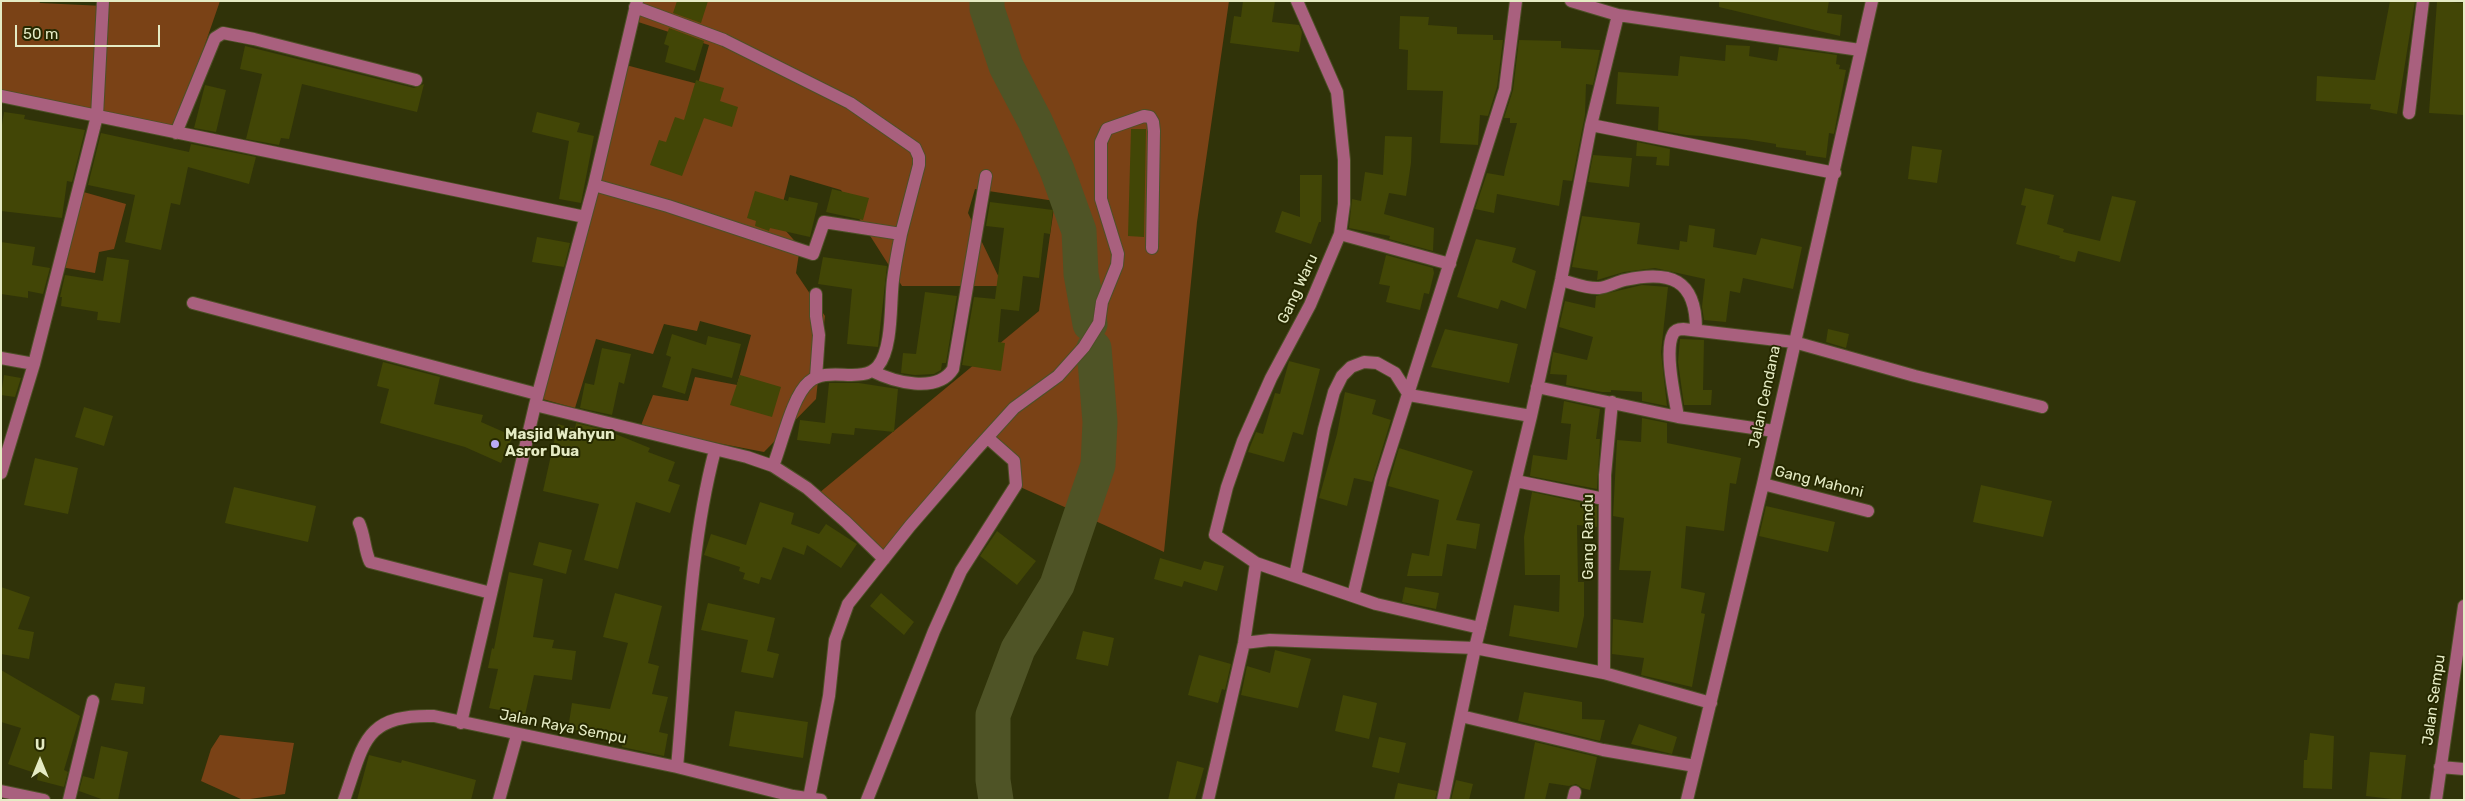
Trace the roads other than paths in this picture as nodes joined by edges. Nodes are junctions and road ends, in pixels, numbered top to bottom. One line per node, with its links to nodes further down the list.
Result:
1 (103, 1): 13 (street)
2 (1297, 1): 21 (street, Gang Waru)
3 (1516, 1): 23 (street)
4 (1571, 1): 8 (street)
5 (1872, 1): 9 (street, Jalan Cendana)
6 (2423, 1): 12 (street)
7 (636, 4): 18 (street); 20 (street)
8 (1618, 15): 9 (street); 14 (street)
9 (1860, 50): 16 (street, Jalan Cendana)
10 (416, 80): 15 (street)
11 (1, 96): 13 (street)
12 (2410, 112)
13 (97, 116): 15 (street); 30 (street)
14 (1591, 125): 16 (street); 24 (street)
15 (176, 134): 19 (street)
16 (1835, 173): 28 (street, Jalan Cendana)
17 (986, 176): 31 (street)
18 (594, 185): 19 (street); 20 (street)
19 (585, 216): 35 (street)
20 (901, 234): 31 (street)
21 (1340, 234): 23 (street); 51 (street, Gang Waru)
22 (1152, 248): 41 (street)
23 (1450, 264): 34 (street)
24 (1561, 280): 27 (street); 33 (street)
25 (816, 294): 32 (street)
26 (193, 303): 35 (street)
27 (1696, 329): 28 (street); 39 (street)
28 (1794, 342): 37 (street); 40 (street, Jalan Cendana)
29 (1, 358): 30 (street)
30 (34, 364): 44 (street)
31 (872, 371): 32 (street)
32 (816, 377): 43 (street)
33 (1537, 388): 36 (street); 38 (street)
34 (1409, 394): 38 (street); 52 (street); 54 (street)
35 (536, 399): 42 (street); 53 (street)
36 (1612, 402): 39 (street); 47 (street, Gang Randu)
37 (2042, 407)
38 (1531, 416): 45 (street)
39 (1678, 417): 40 (street)
40 (1774, 431): 46 (street, Jalan Cendana)
41 (988, 438): 50 (street); 76 (street)
42 (715, 450): 43 (street); 66 (street)
43 (774, 466): 50 (street)
44 (1, 473)
45 (1516, 481): 47 (street); 56 (street)
46 (1763, 484): 48 (street, Gang Mahoni); 61 (street, Jalan Cendana)
47 (1604, 498): 59 (street, Gang Randu)
48 (1868, 511)
49 (359, 523): 53 (street)
50 (884, 559): 71 (street)
51 (1256, 563): 52 (street); 57 (street)
52 (1295, 576): 54 (street)
53 (491, 593): 63 (street)
54 (1353, 596): 56 (street)
55 (2464, 606): 67 (street, Jalan Sempu)
56 (1480, 628): 58 (street)
57 (1244, 643): 58 (street); 77 (street)
58 (1475, 648): 59 (street); 62 (street)
59 (1604, 673): 61 (street)
60 (93, 701): 73 (street)
61 (1711, 703): 65 (street, Jalan Cendana)
62 (1461, 716): 65 (street); 78 (street)
63 (461, 723): 64 (street, Jalan Raya Sempu); 74 (street, Jalan Raya Sempu)
64 (517, 735): 66 (street, Jalan Raya Sempu); 75 (street)
65 (1695, 766): 79 (street, Jalan Cendana)
66 (678, 767): 70 (street, Jalan Raya Sempu)
67 (2440, 767): 68 (street); 80 (street, Jalan Sempu)
68 (2464, 769)
69 (1, 791): 72 (street)
70 (792, 798): 71 (street, Jalan Raya Sempu)
71 (815, 799)
72 (44, 800)
73 (69, 800)
74 (344, 800)
75 (499, 800)
76 (867, 800)
77 (1208, 800)
78 (1443, 800)
79 (1687, 800)
80 (2436, 800)

